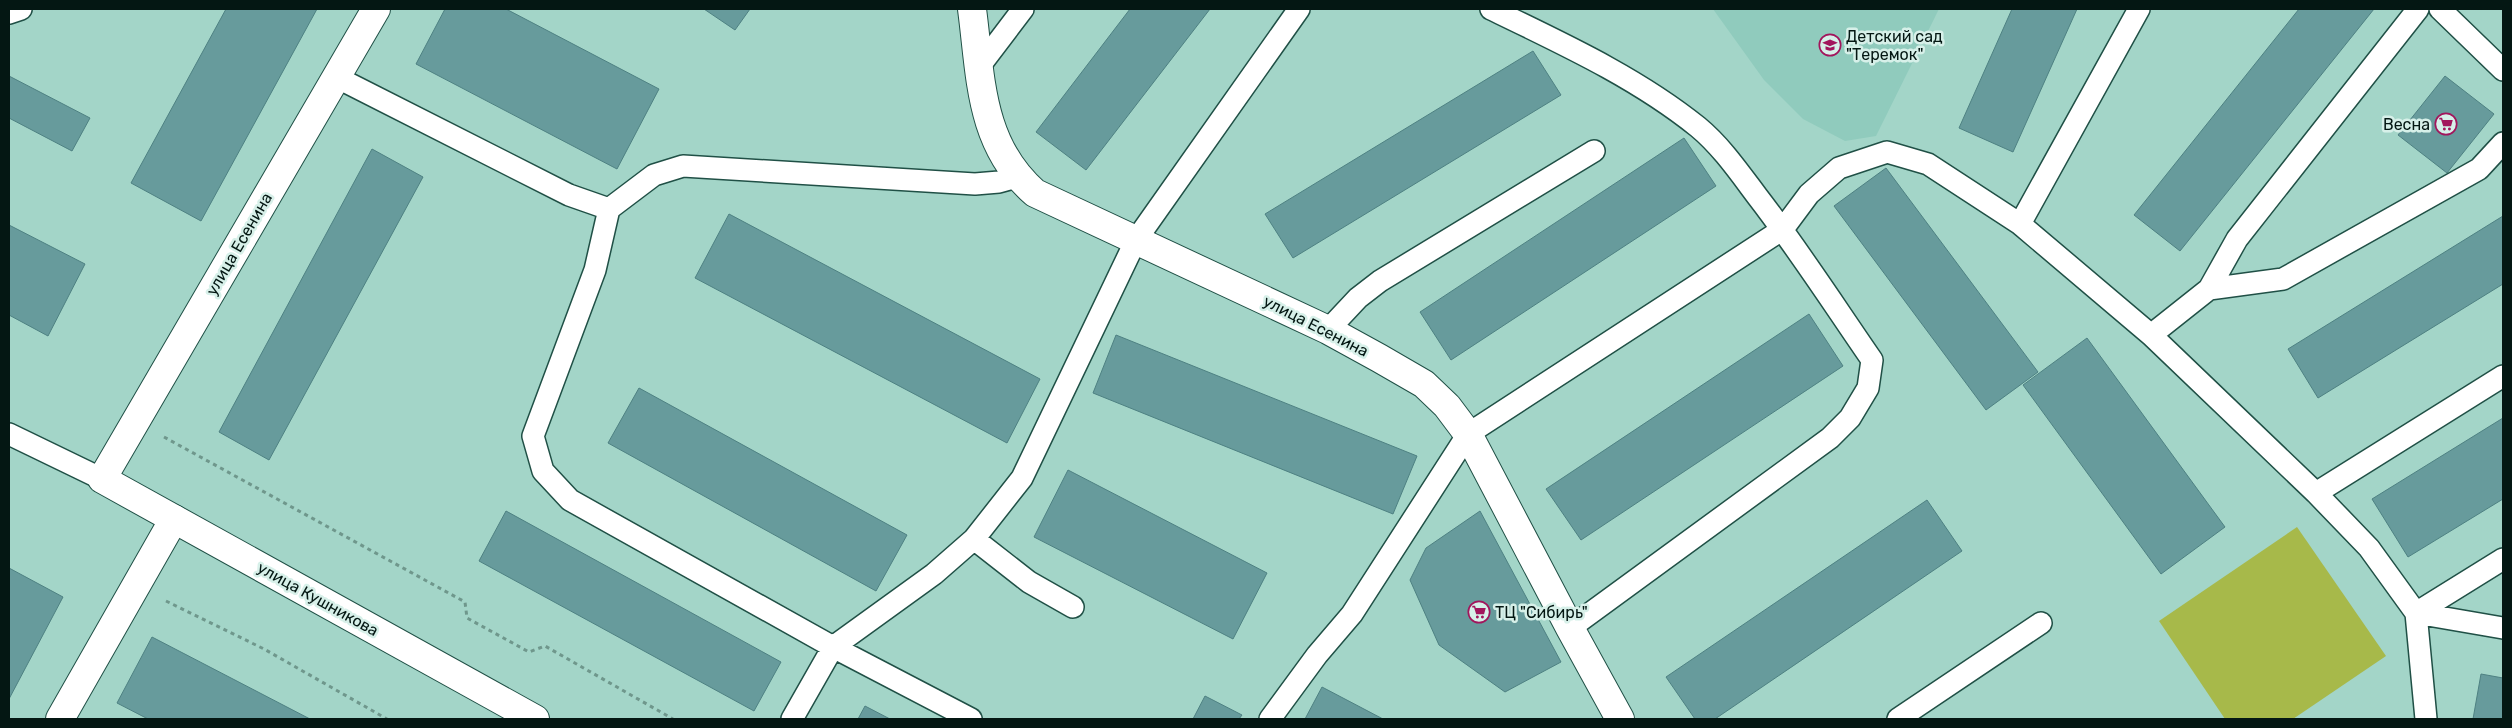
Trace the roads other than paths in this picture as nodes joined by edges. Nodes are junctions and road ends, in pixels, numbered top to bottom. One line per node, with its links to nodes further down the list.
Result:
1 (21, 9): 10 (lane)
2 (376, 9): 13 (street, улица Есенина)
3 (972, 9): 11 (street, улица Есенина)
4 (1023, 9): 11 (lane)
5 (1299, 9): 20 (lane)
6 (1491, 9): 19 (lane)
7 (2139, 9): 18 (lane)
8 (2418, 9): 21 (lane)
9 (2440, 9): 12 (lane)
10 (9, 13)
11 (979, 67): 16 (street, улица Есенина)
12 (2503, 70)
13 (336, 77): 17 (lane); 27 (street, улица Есенина)
14 (2503, 142): 21 (lane)
15 (1594, 151): 22 (lane)
16 (1017, 177): 17 (lane); 20 (street, улица Есенина)
17 (609, 209): 37 (lane)
18 (2020, 224): 19 (lane); 23 (lane)
19 (1782, 229): 26 (lane); 35 (lane)
20 (1136, 240): 22 (street, улица Есенина); 30 (lane)
21 (2209, 289): 23 (lane)
22 (1328, 330): 26 (street, улица Есенина)
23 (2150, 334): 28 (lane)
24 (2503, 376): 28 (lane)
25 (9, 434): 27 (lane)
26 (1468, 434): 35 (street, улица Есенина); 42 (lane)
27 (102, 478): 29 (street, улица Кушникова)
28 (2316, 493): 33 (lane)
29 (174, 519): 38 (street); 39 (street, улица Кушникова)
30 (974, 538): 32 (lane); 37 (lane)
31 (2503, 559): 33 (lane)
32 (1073, 607)
33 (2416, 613): 36 (lane); 45 (lane)
34 (2041, 623): 44 (lane)
35 (1570, 628): 43 (street, улица Есенина)
36 (2503, 628)
37 (833, 647): 40 (lane); 41 (lane)
38 (60, 719)
39 (535, 719)
40 (792, 719)
41 (971, 719)
42 (1270, 719)
43 (1620, 719)
44 (1898, 719)
45 (2426, 719)

